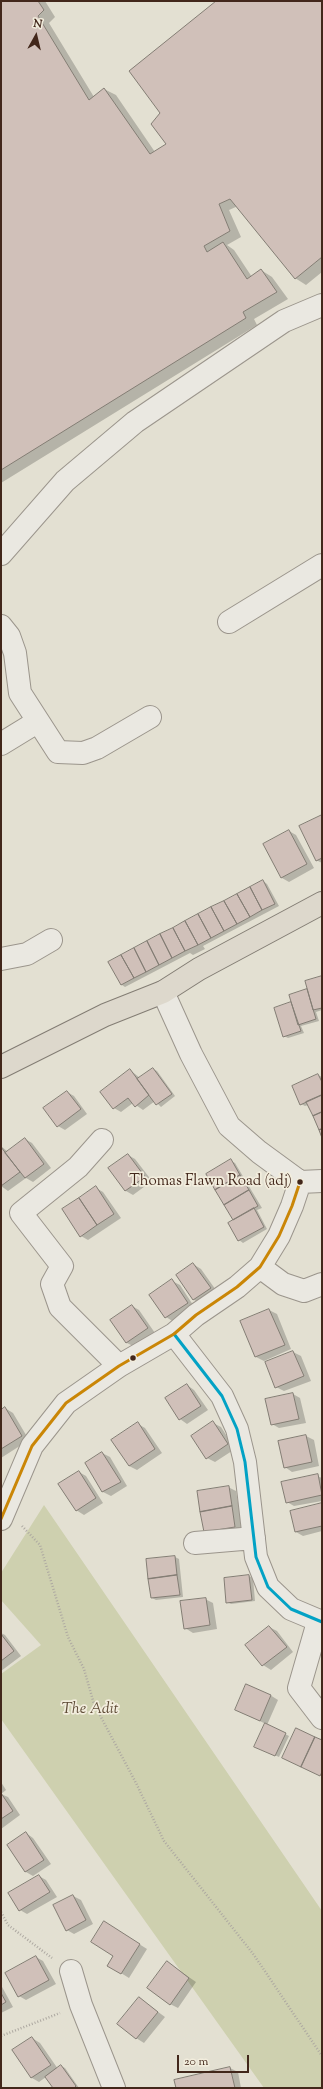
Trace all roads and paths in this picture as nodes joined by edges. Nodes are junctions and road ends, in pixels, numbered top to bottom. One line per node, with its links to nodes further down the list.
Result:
1 (322, 305): 2 (street)
2 (1, 554)
3 (322, 565): 4 (street)
4 (229, 622)
5 (1, 626): 7 (street)
6 (150, 717): 7 (street)
7 (37, 722): 8 (street)
8 (1, 744)
9 (322, 903): 12 (main road)
10 (51, 940): 11 (street)
11 (1, 959)
12 (163, 992): 13 (main road); 16 (street)
13 (1, 1067)
14 (102, 1140): 20 (street)
15 (322, 1181): 16 (street)
16 (300, 1182): 17 (street)
17 (260, 1267): 18 (street); 19 (street)
18 (322, 1284)
19 (174, 1334): 20 (street); 22 (street)
20 (119, 1366): 21 (street)
21 (3, 1514): 30 (path)
22 (254, 1538): 23 (street); 24 (street)
23 (195, 1543)
24 (320, 1622): 25 (street)
25 (322, 1718)
26 (1, 1912): 27 (path)
27 (71, 1971): 28 (street)
28 (81, 2005): 29 (path); 31 (street)
29 (1, 2036)
30 (322, 2056)
31 (114, 2088)

